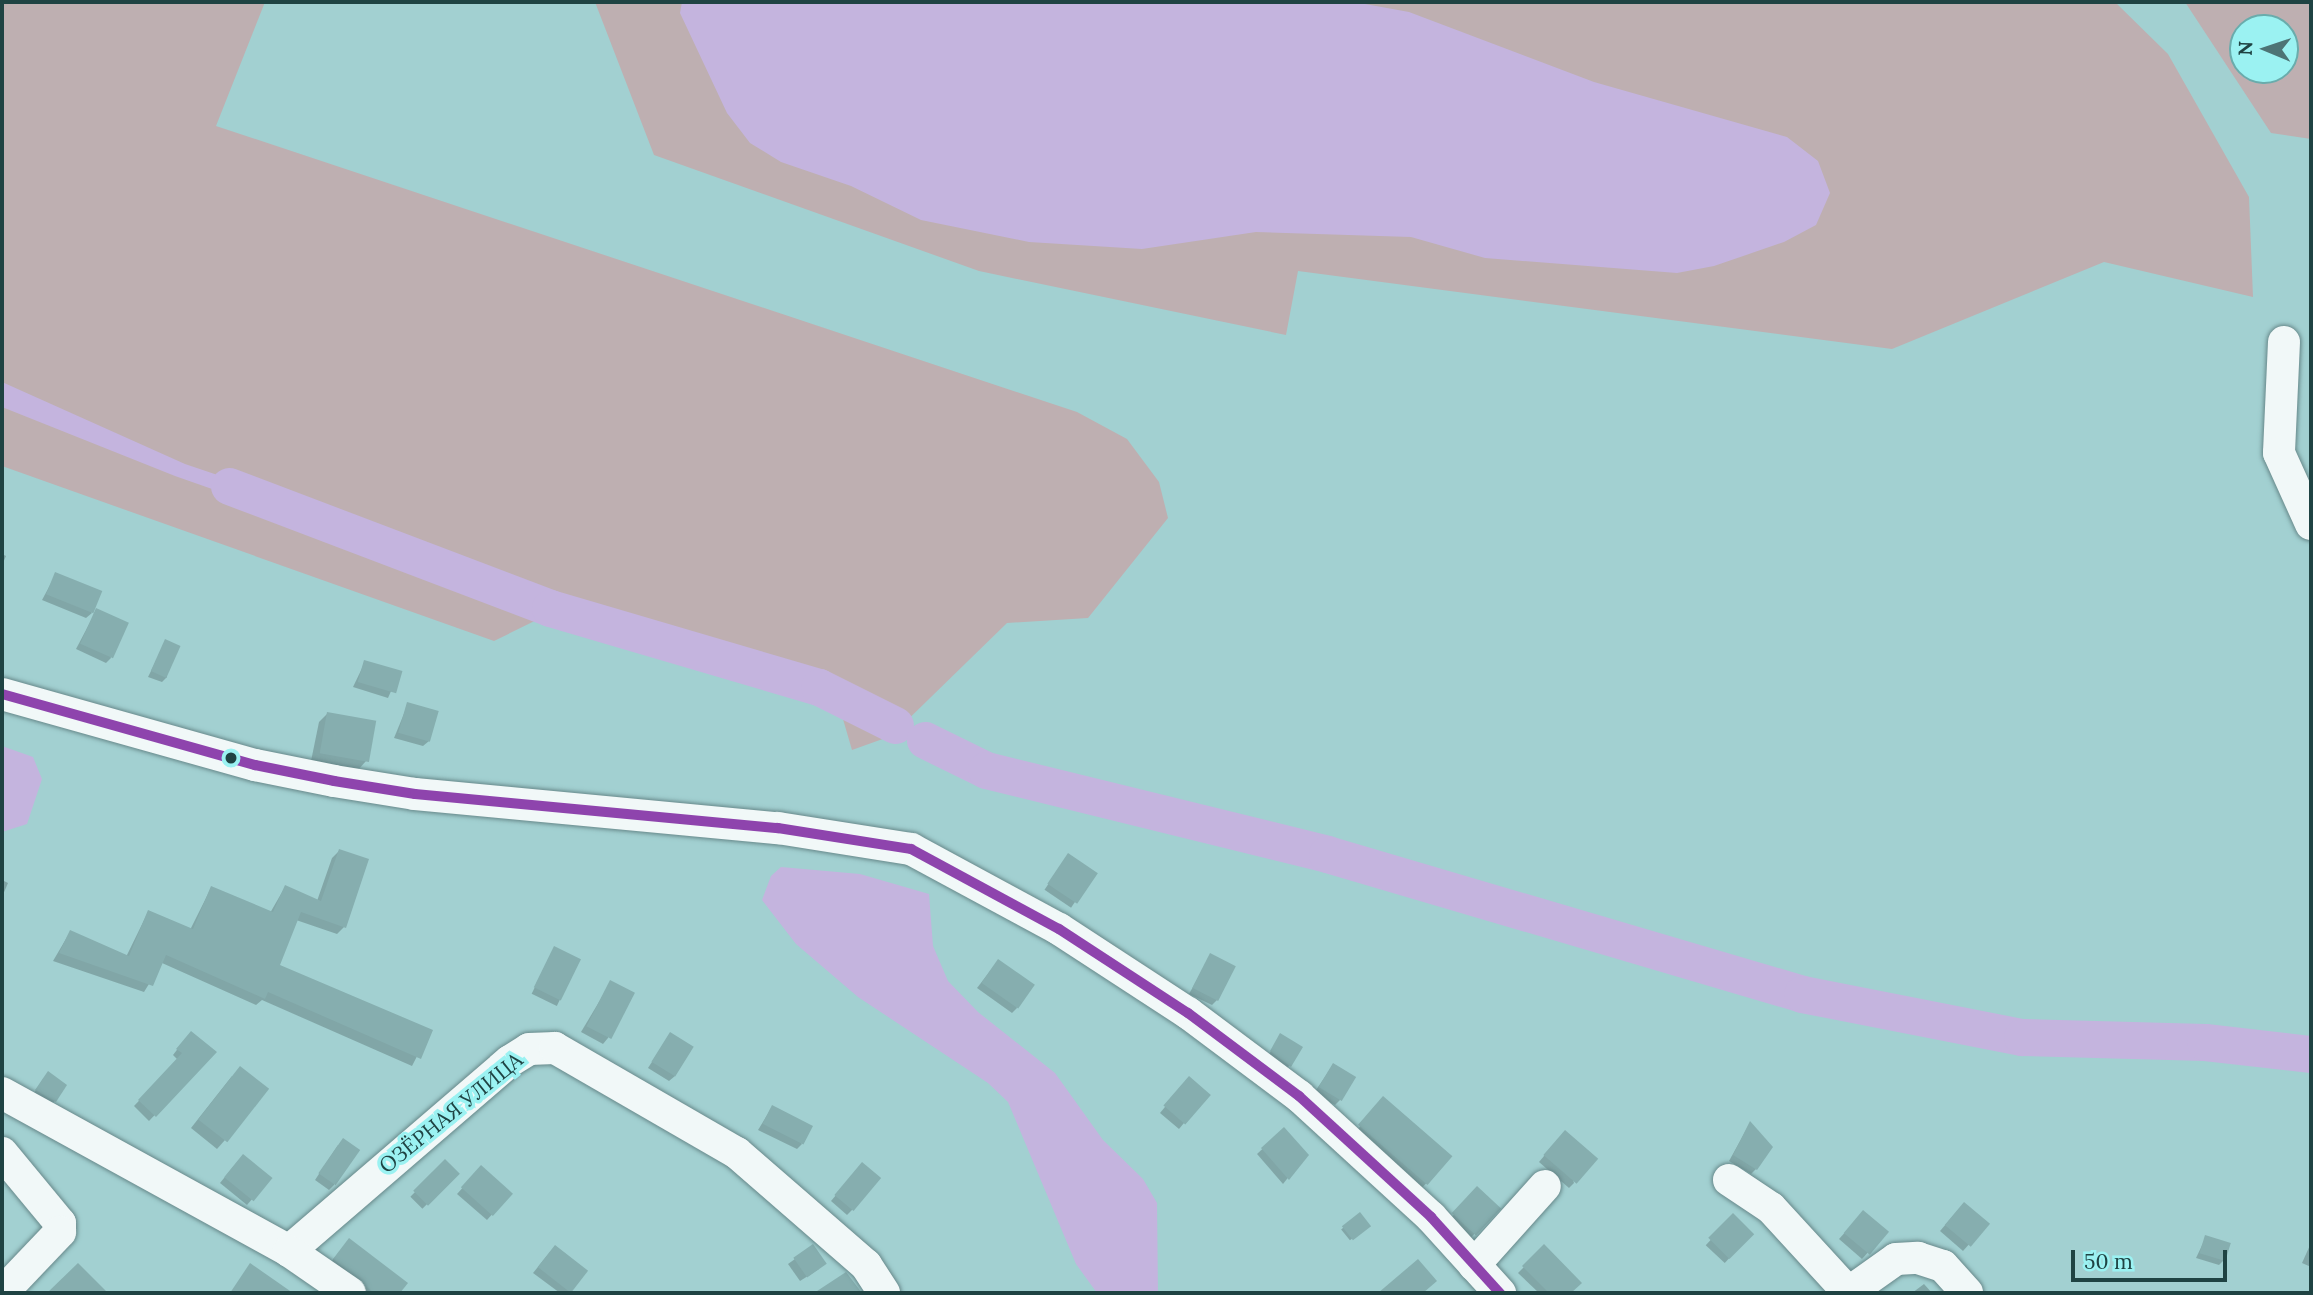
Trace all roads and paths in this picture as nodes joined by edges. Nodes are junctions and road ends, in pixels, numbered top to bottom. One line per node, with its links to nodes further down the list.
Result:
1 (2284, 342): 2 (street)
2 (2311, 524)
3 (2, 694): 9 (street)
4 (2, 1093): 8 (street)
5 (2, 1153): 10 (street)
6 (1729, 1180): 14 (street)
7 (1545, 1186): 9 (street)
8 (289, 1251): 11 (street); 12 (street, ОЗЁРНАЯ УЛИЦА)
9 (1474, 1265): 13 (street)
10 (2, 1293)
11 (351, 1293)
12 (884, 1293)
13 (1500, 1293)
14 (1849, 1293): 15 (street)
15 (1967, 1293)

